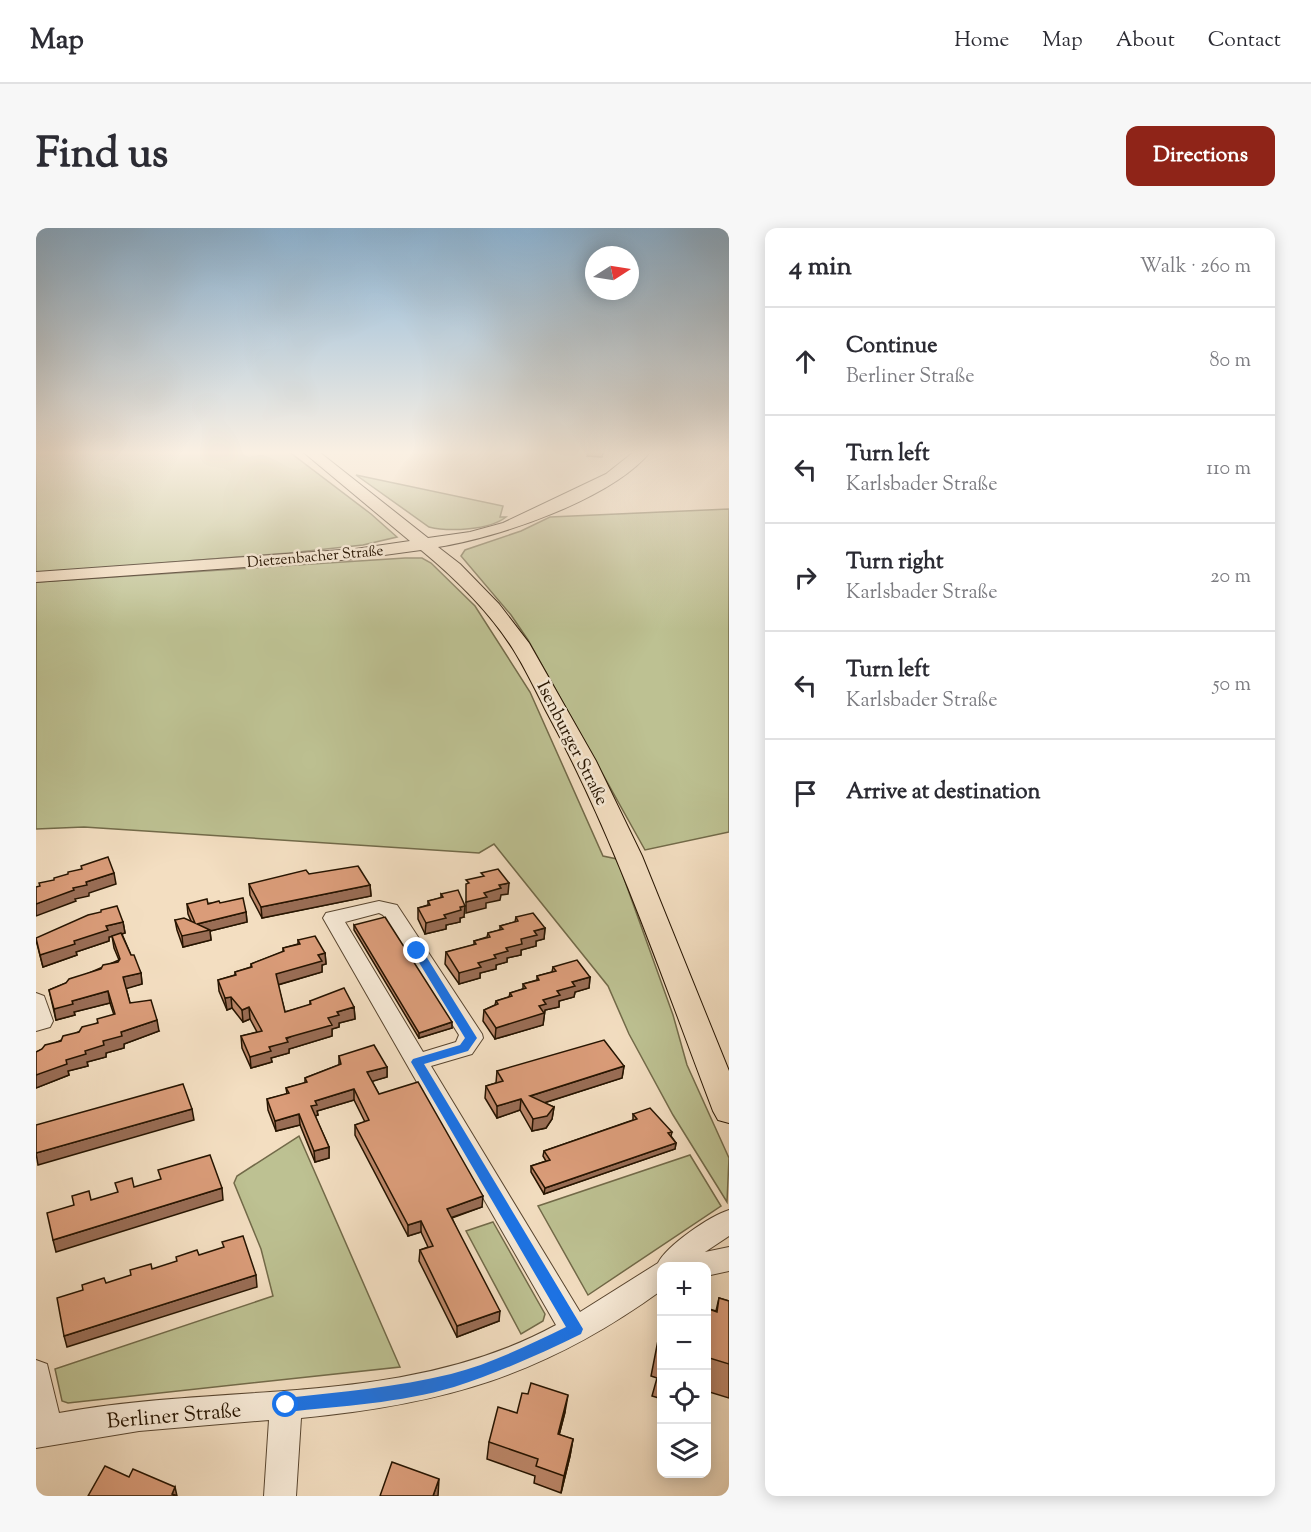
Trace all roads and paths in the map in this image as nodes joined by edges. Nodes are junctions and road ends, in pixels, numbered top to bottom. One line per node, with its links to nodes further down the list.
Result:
1 (385, 510): 3 (main road, Isenburger Straße)
2 (545, 510): 3 (main road, Dietzenbacher Straße)
3 (428, 544): 4 (main road, Dietzenbacher Straße); 8 (main road, Isenburger Straße)
4 (36, 577)
5 (36, 1001): 6 (street)
6 (36, 1023)
7 (417, 1062): 7 (street); 14 (street)
8 (729, 1111)
9 (729, 1221): 11 (street)
10 (729, 1259): 12 (street)
11 (676, 1262)
12 (711, 1263)
13 (657, 1279): 14 (street, Berliner Straße)
14 (575, 1329): 16 (street, Berliner Straße)
15 (36, 1374): 17 (street)
16 (286, 1405): 17 (street, Berliner Straße); 18 (street)
17 (41, 1431)
18 (280, 1496)

